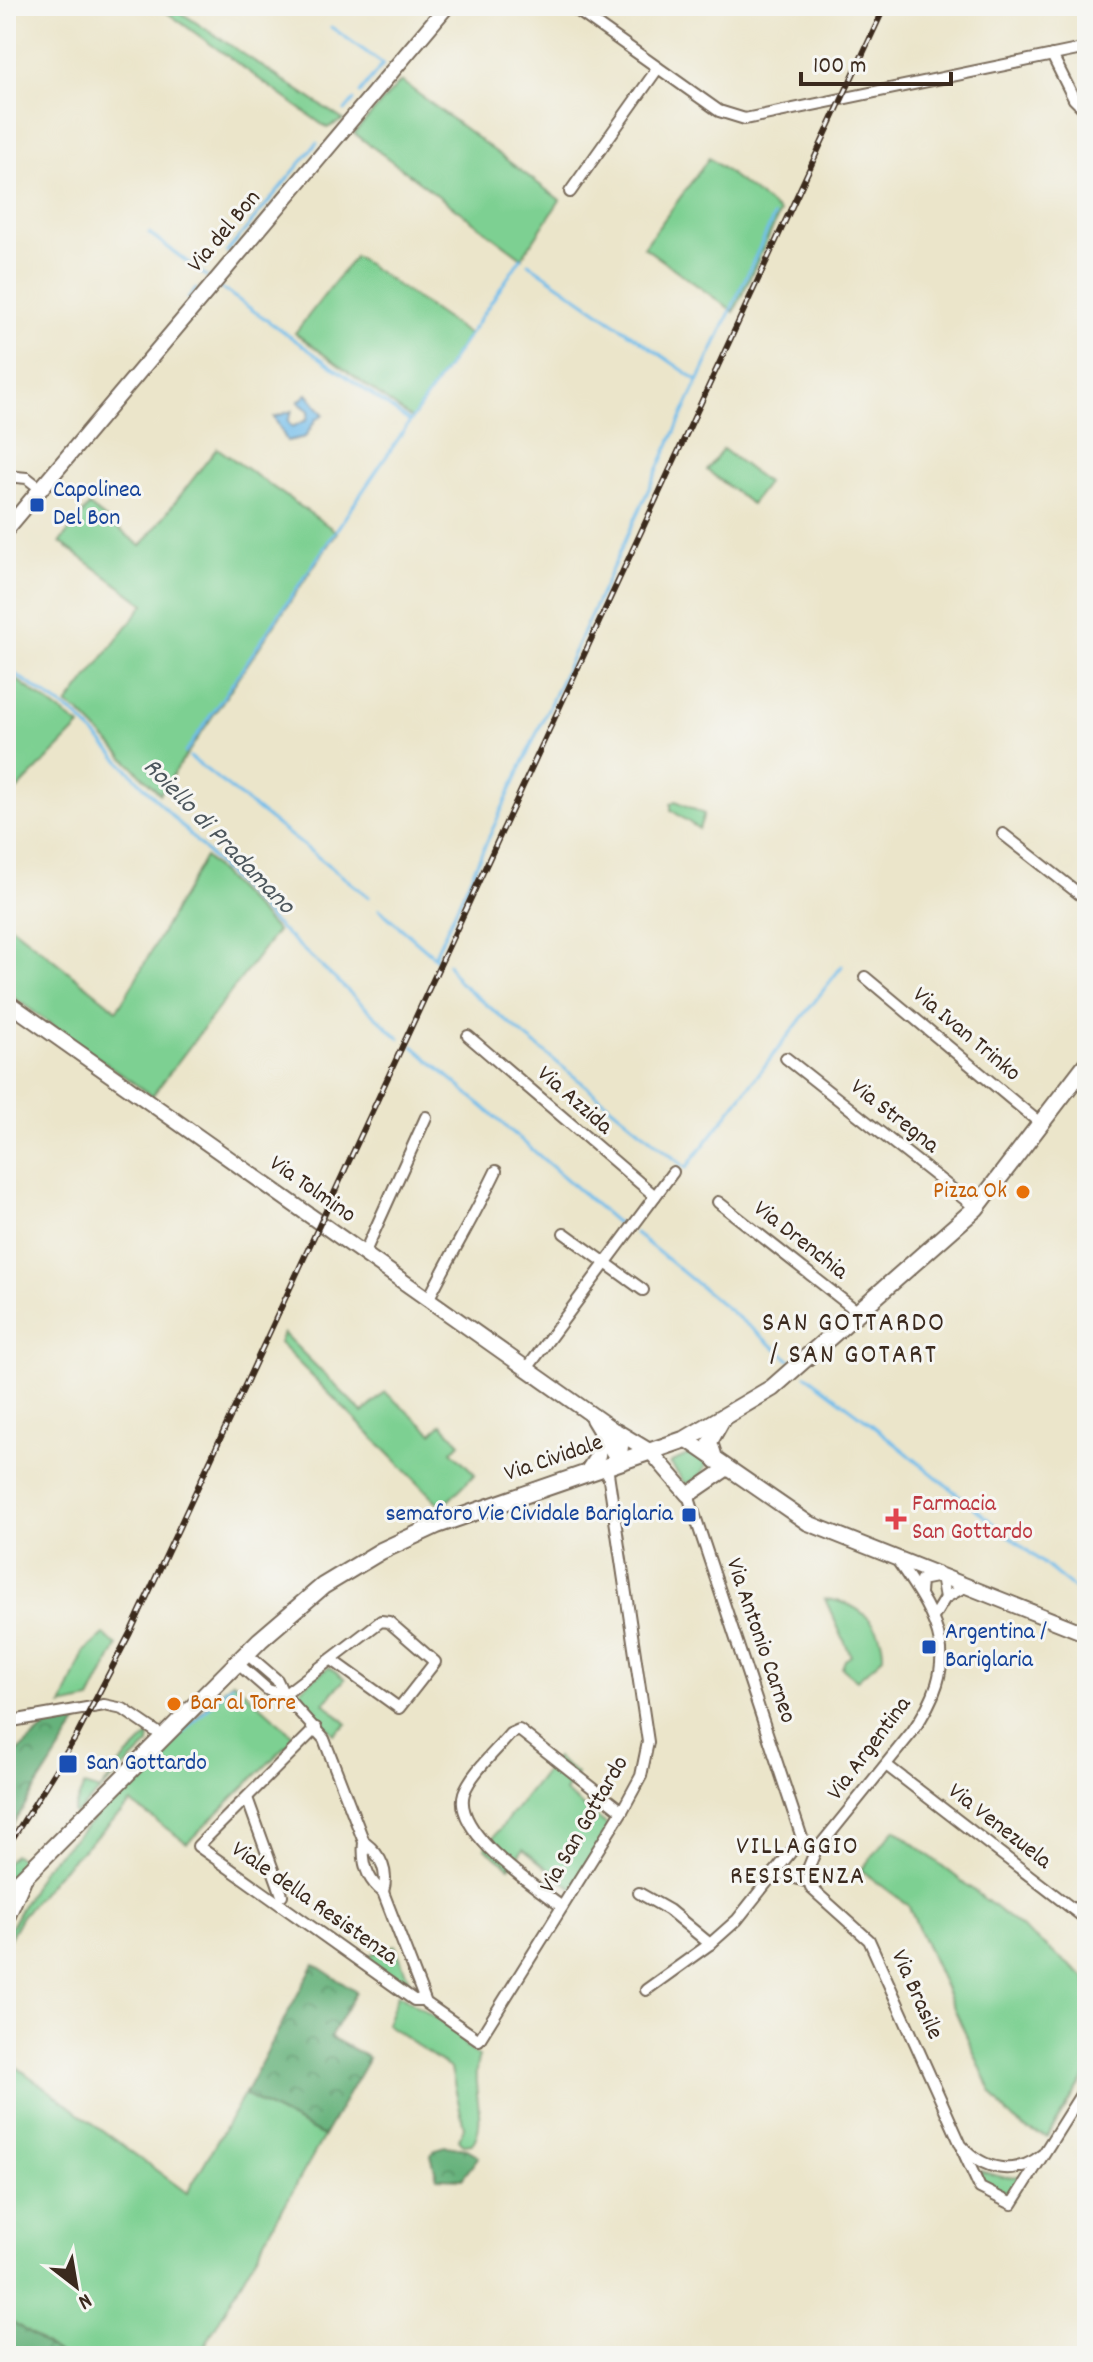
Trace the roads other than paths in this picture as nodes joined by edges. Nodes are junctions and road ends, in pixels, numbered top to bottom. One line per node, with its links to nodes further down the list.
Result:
1 (447, 6): 9 (street, Via del Bon)
2 (571, 6): 5 (street)
3 (1087, 48): 4 (street)
4 (1052, 55): 5 (street); 6 (street)
5 (658, 68): 7 (street)
6 (1087, 112)
7 (570, 192)
8 (6, 476): 9 (street)
9 (41, 489): 10 (street, Via del Bon)
10 (6, 530)
11 (1003, 834): 12 (street)
12 (1087, 900)
13 (865, 977): 20 (street, Via Ivan Trinko)
14 (6, 1001): 27 (street, Via Tolmino)
15 (468, 1036): 23 (street, Via Azzida)
16 (786, 1058): 25 (street, Via Stregna)
17 (1087, 1063): 18 (main road, Via Cividale)
18 (1082, 1081): 20 (main road, Via Cividale)
19 (426, 1117): 27 (street)
20 (1041, 1124): 25 (main road, Via Cividale)
21 (496, 1171): 30 (street)
22 (673, 1172): 23 (street)
23 (655, 1196): 28 (street)
24 (718, 1202): 31 (street, Via Drenchia)
25 (976, 1208): 31 (main road, Via Cividale)
26 (564, 1233): 28 (street)
27 (364, 1254): 30 (street, Via Tolmino)
28 (606, 1262): 29 (street); 32 (street)
29 (643, 1290)
30 (428, 1300): 32 (street, Via Tolmino)
31 (858, 1312): 33 (main road, Via Cividale)
32 (526, 1370): 34 (street, Via Tolmino)
33 (724, 1419): 35 (main road, Via Cividale); 38 (street)
34 (606, 1429): 36 (street, Via Tolmino); 37 (street, Via Tolmino); 39 (street)
35 (686, 1439): 36 (main road, Via Cividale); 38 (street)
36 (651, 1452): 37 (main road, Via Cividale); 40 (street, Via Antonio Carneo)
37 (613, 1464): 39 (main road, Via Cividale); 56 (street, Via San Gottardo)
38 (721, 1466): 40 (street); 41 (street)
39 (587, 1472): 48 (main road, Via Cividale)
40 (688, 1495): 57 (street, Via Antonio Carneo)
41 (897, 1560): 42 (street); 44 (street, Via Argentina)
42 (941, 1576): 43 (street); 44 (street); 45 (street)
43 (966, 1586): 45 (street); 47 (street)
44 (920, 1594): 46 (street, Via Argentina)
45 (945, 1598): 46 (street)
46 (934, 1616): 54 (street, Via Argentina)
47 (1087, 1634)
48 (242, 1658): 50 (street, Viale della Resistenza); 53 (main road, Via Cividale)
49 (331, 1659): 49 (street); 50 (street)
50 (284, 1695): 52 (street, Viale della Resistenza)
51 (6, 1722): 53 (street)
52 (316, 1728): 55 (street, Viale della Resistenza); 70 (street, Viale della Resistenza)
53 (164, 1737): 59 (main road, Via Cividale)
54 (886, 1765): 58 (street, Via Argentina); 66 (street, Via Venezuela)
55 (247, 1798): 64 (street, Viale della Resistenza); 70 (street, Viale della Resistenza)
56 (622, 1811): 65 (street, Via San Gottardo); 65 (street)
57 (802, 1838): 58 (street, Via Antonio Carneo); 60 (street)
58 (815, 1852): 61 (street)
59 (31, 1869): 63 (main road, Via Cividale); 67 (street, Via Cividale)
60 (775, 1872): 61 (street); 68 (street)
61 (809, 1882): 73 (street, Via Brasile)
62 (639, 1893): 68 (street)
63 (6, 1895)
64 (282, 1895)
65 (562, 1907): 71 (street, Via San Gottardo)
66 (1087, 1920)
67 (6, 1925)
68 (710, 1944): 69 (street)
69 (646, 1990)
70 (424, 2000): 71 (street, Viale della Resistenza)
71 (479, 2040)
72 (1087, 2085): 74 (street)
73 (961, 2145): 74 (street); 74 (street, Via Brasile)
74 (1042, 2155)

